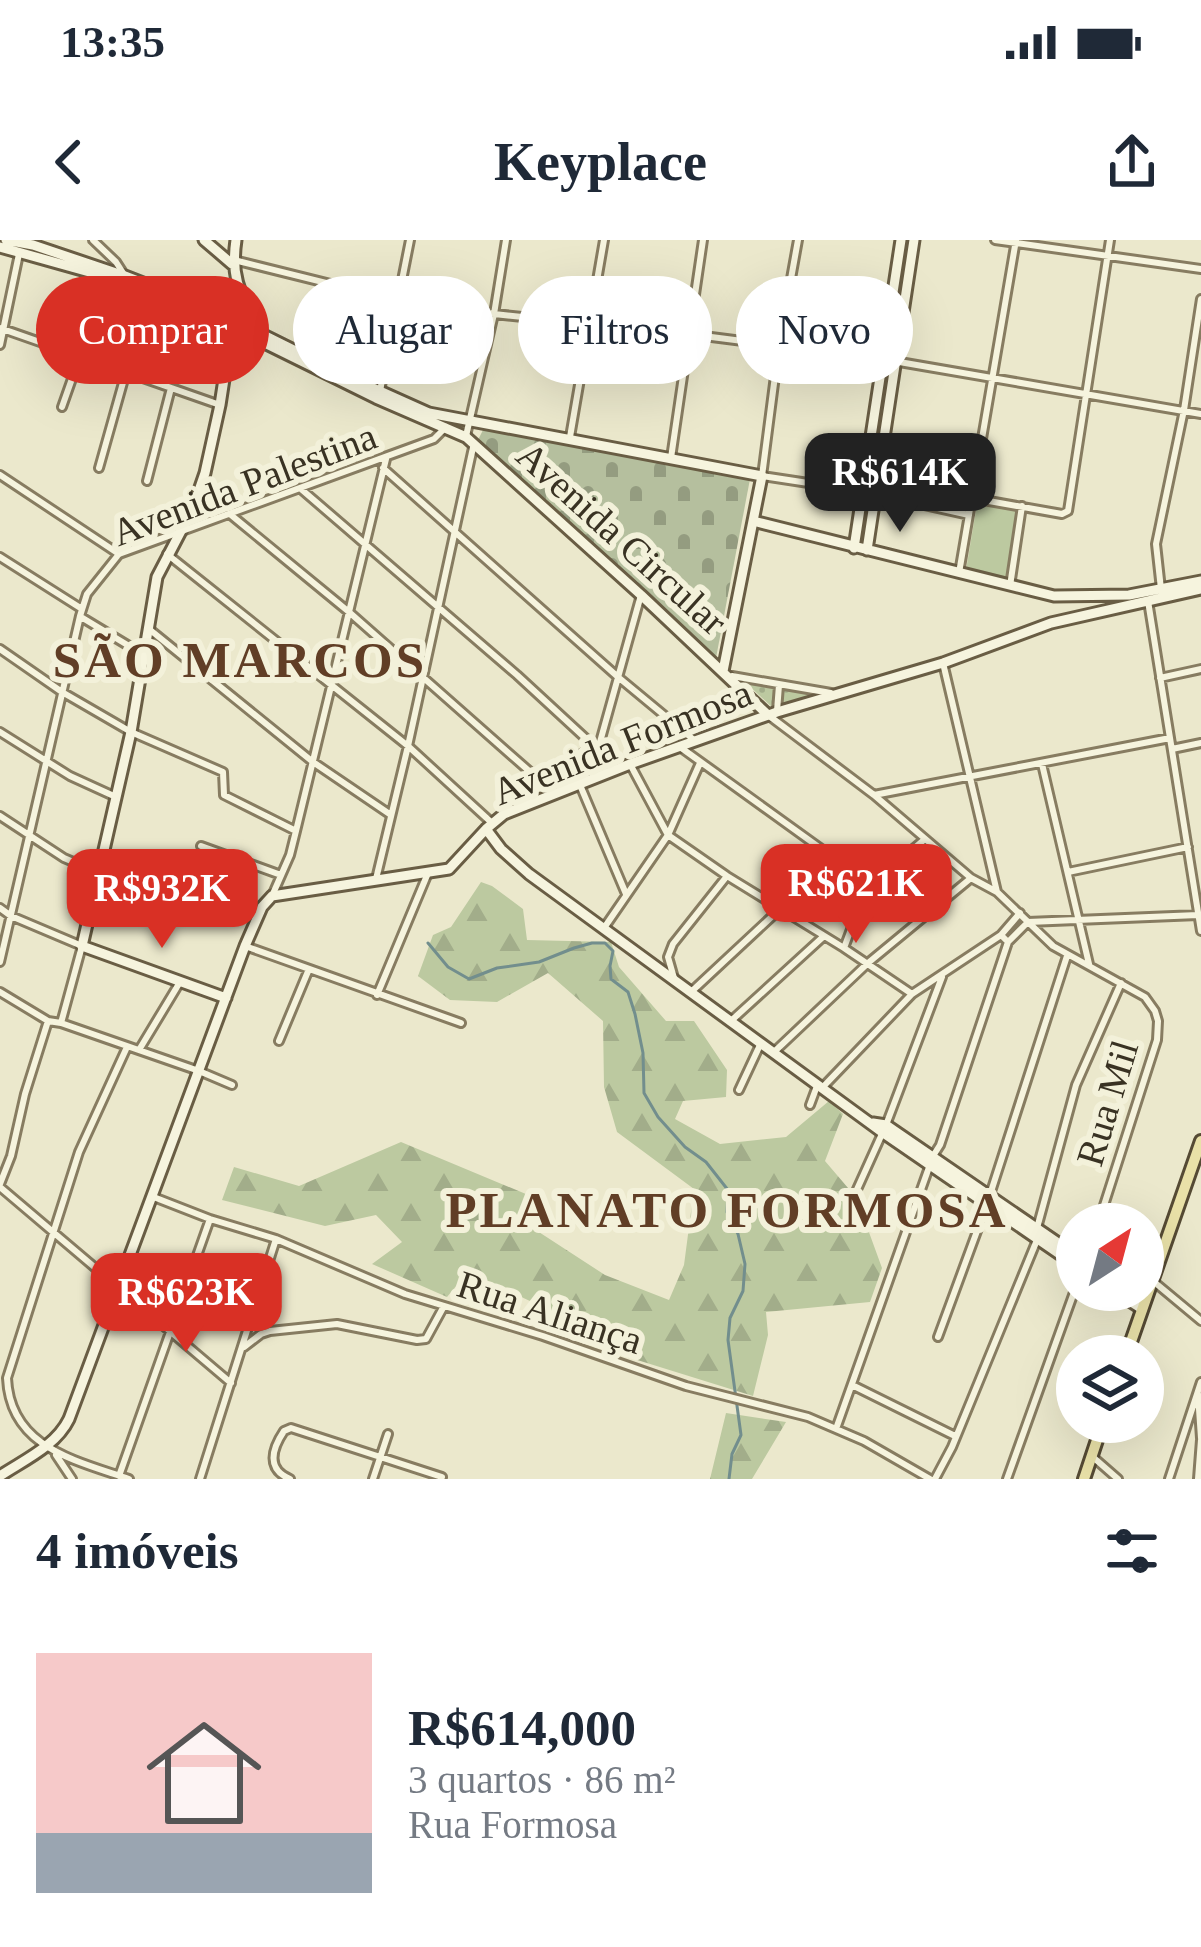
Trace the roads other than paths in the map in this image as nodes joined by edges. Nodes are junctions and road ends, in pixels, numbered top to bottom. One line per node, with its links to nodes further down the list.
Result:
1 (6, 240): 15 (main road)
2 (93, 240): 22 (street)
3 (204, 240): 19 (main road)
4 (236, 240): 19 (main road)
5 (410, 240): 25 (street)
6 (506, 240): 32 (street, Avenida Circular)
7 (604, 240): 26 (street)
8 (703, 240): 27 (street)
9 (798, 240): 28 (street)
10 (901, 240): 29 (main road)
11 (914, 240): 30 (main road)
12 (995, 240): 14 (street)
13 (1110, 240): 18 (street)
14 (1016, 242): 18 (street); 40 (street)
15 (19, 245): 16 (main road); 17 (main road); 34 (street)
16 (33, 247): 21 (main road); 22 (main road)
17 (0, 248)
18 (1107, 256): 20 (street); 54 (street)
19 (232, 262): 23 (main road); 24 (street)
20 (1201, 269)
21 (103, 276)
22 (125, 276)
23 (234, 276)
24 (293, 276)
25 (404, 276)
26 (598, 276)
27 (697, 276)
28 (791, 276)
29 (895, 276)
30 (908, 276)
31 (1201, 298): 57 (street)
32 (494, 314): 33 (street)
33 (518, 317)
34 (2, 329): 36 (street); 38 (street)
35 (269, 335): 53 (main road)
36 (36, 341)
37 (269, 342): 60 (main road)
38 (0, 345)
39 (913, 364): 40 (street)
40 (992, 379): 54 (street); 73 (street)
41 (70, 384): 56 (street)
42 (123, 384): 65 (street)
43 (159, 384): 52 (street)
44 (223, 384): 55 (main road)
45 (381, 384): 53 (street)
46 (478, 384): 59 (street, Avenida Circular)
47 (579, 384): 61 (street)
48 (681, 384): 64 (street)
49 (774, 384): 68 (street)
50 (878, 384): 71 (main road)
51 (892, 384): 72 (main road)
52 (171, 388): 55 (street); 69 (street)
53 (380, 391): 59 (main road)
54 (1085, 394): 57 (street); 74 (street)
55 (220, 405): 78 (main road)
56 (62, 407)
57 (1184, 410): 58 (street); 89 (street)
58 (1201, 414)
59 (470, 421): 61 (main road); 62 (street, Avenida Circular)
60 (446, 427): 62 (main road); 63 (street, Avenida Palestina)
61 (569, 439): 64 (main road)
62 (470, 440): 79 (street); 90 (main road, Avenida Circular)
63 (386, 457): 66 (street); 70 (street, Avenida Palestina)
64 (671, 458): 68 (main road)
65 (99, 468)
66 (383, 469): 79 (street); 80 (street)
67 (0, 475): 83 (street)
68 (762, 476): 71 (street); 77 (main road)
69 (147, 481)
70 (301, 489): 75 (street, Avenida Palestina); 80 (street)
71 (861, 491): 81 (main road)
72 (875, 494): 76 (street); 82 (main road)
73 (972, 498): 74 (street); 76 (street)
74 (1022, 506): 88 (street)
75 (231, 515): 78 (street, Avenida Palestina); 95 (street)
76 (969, 515): 86 (street)
77 (753, 521): 81 (main road, Avenida Formosa); 103 (main road)
78 (182, 530): 83 (street, Avenida Palestina); 84 (main road)
79 (453, 531): 94 (street); 104 (street)
80 (365, 543): 94 (street); 95 (street)
81 (854, 548): 82 (main road, Avenida Formosa)
82 (867, 550): 86 (main road, Avenida Formosa)
83 (119, 554): 96 (street, Avenida Palestina)
84 (167, 554): 98 (main road); 107 (street)
85 (0, 557): 96 (street)
86 (959, 573): 88 (main road, Avenida Formosa)
87 (1201, 585): 89 (main road, Avenida Formosa); 92 (main road, Avenida Formosa)
88 (1010, 587): 91 (main road, Avenida Formosa)
89 (1161, 589): 93 (main road, Avenida Formosa)
90 (641, 595): 103 (main road, Avenida Circular); 104 (street)
91 (1054, 596): 93 (main road, Avenida Formosa); 97 (main road)
92 (1148, 601): 93 (main road, Avenida Formosa); 106 (street)
93 (1112, 602): 97 (main road, Avenida Formosa)
94 (438, 606): 105 (street); 118 (street)
95 (349, 612): 105 (street); 107 (street)
96 (81, 613): 100 (street); 109 (street, Avenida Palestina)
97 (1051, 623): 101 (main road, Avenida Formosa)
98 (149, 629): 100 (main road); 121 (street)
99 (0, 649): 109 (street)
100 (144, 655): 113 (main road)
101 (943, 664): 110 (main road, Avenida Formosa); 128 (street)
102 (1201, 669): 106 (street)
103 (725, 673): 108 (street); 111 (main road, Avenida Circular)
104 (618, 677): 115 (street); 118 (street)
105 (423, 678): 117 (street); 127 (street)
106 (1160, 678): 114 (street)
107 (332, 685): 117 (street); 121 (street)
108 (779, 685): 110 (street); 111 (street)
109 (62, 692): 113 (street); 122 (street, Avenida Palestina)
110 (835, 694): 111 (main road, Avenida Formosa)
111 (772, 714): 115 (main road, Avenida Formosa); 131 (street, Avenida Circular)
112 (0, 732): 122 (street)
113 (131, 732): 132 (main road); 136 (street)
114 (1170, 738): 120 (street); 125 (street)
115 (697, 742): 119 (main road, Avenida Formosa)
116 (1201, 743): 120 (street)
117 (408, 746): 133 (street); 135 (street)
118 (596, 747): 126 (street); 127 (street)
119 (680, 747): 123 (main road, Avenida Formosa); 124 (street)
120 (1172, 748): 141 (street)
121 (313, 762): 133 (street); 136 (street)
122 (47, 763): 132 (street); 137 (street, Avenida Palestina)
123 (630, 764): 126 (main road, Avenida Formosa); 138 (street)
124 (700, 764): 138 (street); 149 (street)
125 (1042, 764): 128 (street); 143 (street)
126 (615, 770): 129 (main road, Avenida Formosa)
127 (536, 777): 130 (street)
128 (970, 778): 131 (street); 151 (street)
129 (580, 784): 130 (main road, Avenida Formosa); 152 (street)
130 (554, 793): 135 (main road, Avenida Formosa)
131 (874, 795): 139 (street, Avenida Circular)
132 (116, 797): 144 (main road)
133 (391, 815): 148 (street)
134 (0, 816): 137 (street)
135 (489, 826): 142 (main road, Avenida Formosa); 161 (main road)
136 (296, 831): 145 (street)
137 (28, 833): 144 (street); 158 (street, Avenida Palestina)
138 (668, 835): 146 (street); 152 (street)
139 (925, 839): 147 (street, Avenida Circular); 149 (street)
140 (201, 846): 145 (street)
141 (1188, 847): 143 (street); 150 (street)
142 (428, 873): 148 (main road, Avenida Formosa); 181 (street)
143 (1067, 873): 160 (street)
144 (101, 874): 166 (main road)
145 (280, 875): 153 (street)
146 (728, 876): 155 (street); 175 (street)
147 (971, 878): 151 (street, Avenida Circular); 171 (street)
148 (375, 882): 153 (main road, Avenida Formosa)
149 (870, 884): 168 (street)
150 (1197, 885): 157 (street)
151 (997, 892): 156 (street, Avenida Circular)
152 (626, 893): 161 (street)
153 (272, 896): 167 (main road)
154 (0, 908): 158 (street)
155 (780, 909): 164 (street); 179 (street)
156 (1021, 913): 159 (street, Avenida Circular); 163 (street)
157 (1198, 915): 160 (street); 162 (street)
158 (11, 916): 166 (street); 170 (street, Avenida Palestina)
159 (1028, 922): 160 (street); 165 (street); 169 (street, Rua Mil)
160 (1080, 922): 172 (street)
161 (604, 928): 175 (main road)
162 (1201, 932)
163 (1001, 934): 165 (street); 174 (street)
164 (824, 936): 168 (street); 183 (street)
165 (1008, 942): 199 (street)
166 (82, 946): 176 (main road); 185 (street)
167 (244, 946): 173 (street); 182 (main road)
168 (844, 948): 171 (street)
169 (1067, 956): 172 (street, Rua Mil); 204 (street)
170 (0, 962)
171 (868, 963): 180 (street); 191 (street)
172 (1089, 964): 177 (street, Rua Mil)
173 (309, 969): 181 (street); 187 (street)
174 (944, 972): 180 (street); 197 (street)
175 (674, 978): 179 (main road)
176 (181, 982): 182 (main road); 190 (street)
177 (1121, 982): 205 (street, Rua Mil); 208 (street)
178 (0, 992): 184 (street)
179 (691, 992): 183 (main road)
180 (912, 994): 194 (street)
181 (377, 995): 186 (street)
182 (226, 998): 192 (main road)
183 (732, 1020): 188 (main road)
184 (48, 1022): 185 (street); 201 (street)
185 (61, 1023): 189 (street)
186 (461, 1023)
187 (279, 1041)
188 (761, 1042): 191 (main road); 195 (street)
189 (127, 1047): 190 (street); 207 (street)
190 (139, 1050): 192 (street)
191 (774, 1052): 194 (main road)
192 (200, 1071): 193 (street); 202 (main road)
193 (232, 1085)
194 (820, 1086): 196 (street); 197 (main road)
195 (739, 1090)
196 (810, 1105)
197 (884, 1128): 199 (main road); 203 (street)
198 (1199, 1146): 200 (street); 211 (main road)
199 (931, 1160): 204 (main road); 223 (street)
200 (1201, 1168)
201 (0, 1185): 207 (street)
202 (152, 1196): 206 (street, Rua Aliança); 213 (main road)
203 (854, 1196)
204 (988, 1200): 208 (main road); 219 (street)
205 (1105, 1203)
206 (210, 1219): 209 (street, Rua Aliança); 218 (street)
207 (52, 1232): 213 (street); 230 (street)
208 (1037, 1234): 210 (main road); 212 (main road); 227 (street)
209 (277, 1239): 215 (street, Rua Aliança); 220 (street)
210 (1056, 1244)
211 (1164, 1247)
212 (1056, 1249)
213 (117, 1287): 218 (street); 230 (main road)
214 (1164, 1291): 217 (street)
215 (444, 1306): 220 (street); 225 (street, Rua Aliança)
216 (1067, 1311): 243 (street)
217 (1201, 1321)
218 (172, 1333): 222 (street); 234 (street)
219 (938, 1337)
220 (242, 1349): 222 (street)
221 (1201, 1382): 224 (street)
222 (231, 1383): 239 (street)
223 (852, 1385): 225 (street); 227 (street)
224 (1197, 1393): 228 (street); 246 (street)
225 (836, 1428): 242 (street, Rua Aliança)
226 (388, 1434): 232 (street)
227 (956, 1436): 242 (street)
228 (1201, 1439): 247 (street)
229 (1096, 1443): 231 (main road)
230 (50, 1449): 233 (main road); 234 (street); 237 (street)
231 (1092, 1456): 244 (main road); 245 (street)
232 (380, 1457): 235 (street); 236 (street); 241 (street)
233 (0, 1476)
234 (118, 1477): 238 (street)
235 (279, 1477): 240 (street)
236 (442, 1477)
237 (72, 1478)
238 (129, 1479)
239 (200, 1479)
240 (290, 1479)
241 (373, 1479)
242 (932, 1479)
243 (1006, 1479)
244 (1084, 1479)
245 (1118, 1479)
246 (1169, 1479)
247 (1198, 1479)

